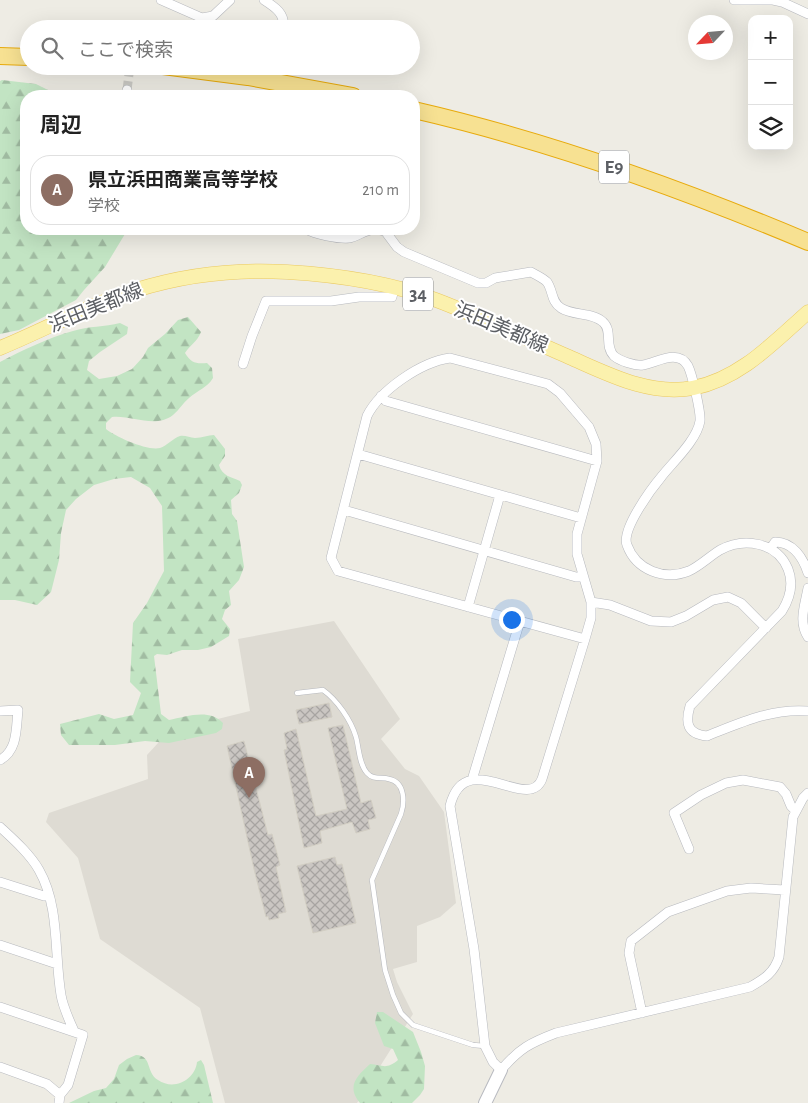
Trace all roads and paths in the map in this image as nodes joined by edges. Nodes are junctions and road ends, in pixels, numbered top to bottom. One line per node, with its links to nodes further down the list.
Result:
1 (161, 0): 2 (street)
2 (230, 0)
3 (264, 0): 7 (street)
4 (734, 0): 5 (street)
5 (772, 0): 6 (street)
6 (808, 14)
7 (284, 20)
8 (0, 56): 9 (highway)
9 (20, 57)
10 (233, 75): 11 (highway)
11 (320, 90)
12 (420, 112): 16 (highway, E9)
13 (325, 235): 14 (street)
14 (356, 235)
15 (388, 235): 21 (street)
16 (808, 242)
17 (395, 286): 19 (main road, 浜田美都線 / 34); 20 (street); 21 (main road, 浜田美都線 / 34)
18 (808, 312): 21 (main road, 浜田美都線 / 34)
19 (0, 348)
20 (243, 364)
21 (693, 388): 28 (street)
22 (381, 396): 23 (street); 24 (street); 24 (street)
23 (358, 454): 25 (street); 26 (street)
24 (597, 461): 27 (street)
25 (500, 495): 27 (street); 29 (street)
26 (344, 510): 29 (street); 34 (street)
27 (581, 518): 31 (street)
28 (771, 548): 30 (street); 36 (street)
29 (484, 551): 31 (street); 34 (street)
30 (808, 573)
31 (583, 577): 33 (street)
32 (808, 588): 37 (street)
33 (591, 602): 36 (street); 38 (street)
34 (468, 607): 35 (street)
35 (520, 622): 38 (street); 43 (street)
36 (766, 628): 41 (street)
37 (808, 637)
38 (585, 639): 43 (street)
39 (297, 693): 56 (lane)
40 (0, 711): 42 (street)
41 (808, 712)
42 (0, 760)
43 (472, 780): 56 (street)
44 (808, 793): 45 (street)
45 (796, 811): 47 (street); 49 (street)
46 (0, 826): 50 (street)
47 (689, 849)
48 (0, 882): 50 (street)
49 (785, 890): 54 (street); 54 (street)
50 (49, 895): 52 (street)
51 (0, 944): 52 (street)
52 (57, 964): 55 (street)
53 (0, 1006): 55 (street)
54 (642, 1013): 58 (street)
55 (74, 1031): 59 (street)
56 (485, 1046): 58 (street)
57 (0, 1067): 59 (street)
58 (501, 1070): 60 (street)
59 (60, 1099)
60 (485, 1103)

